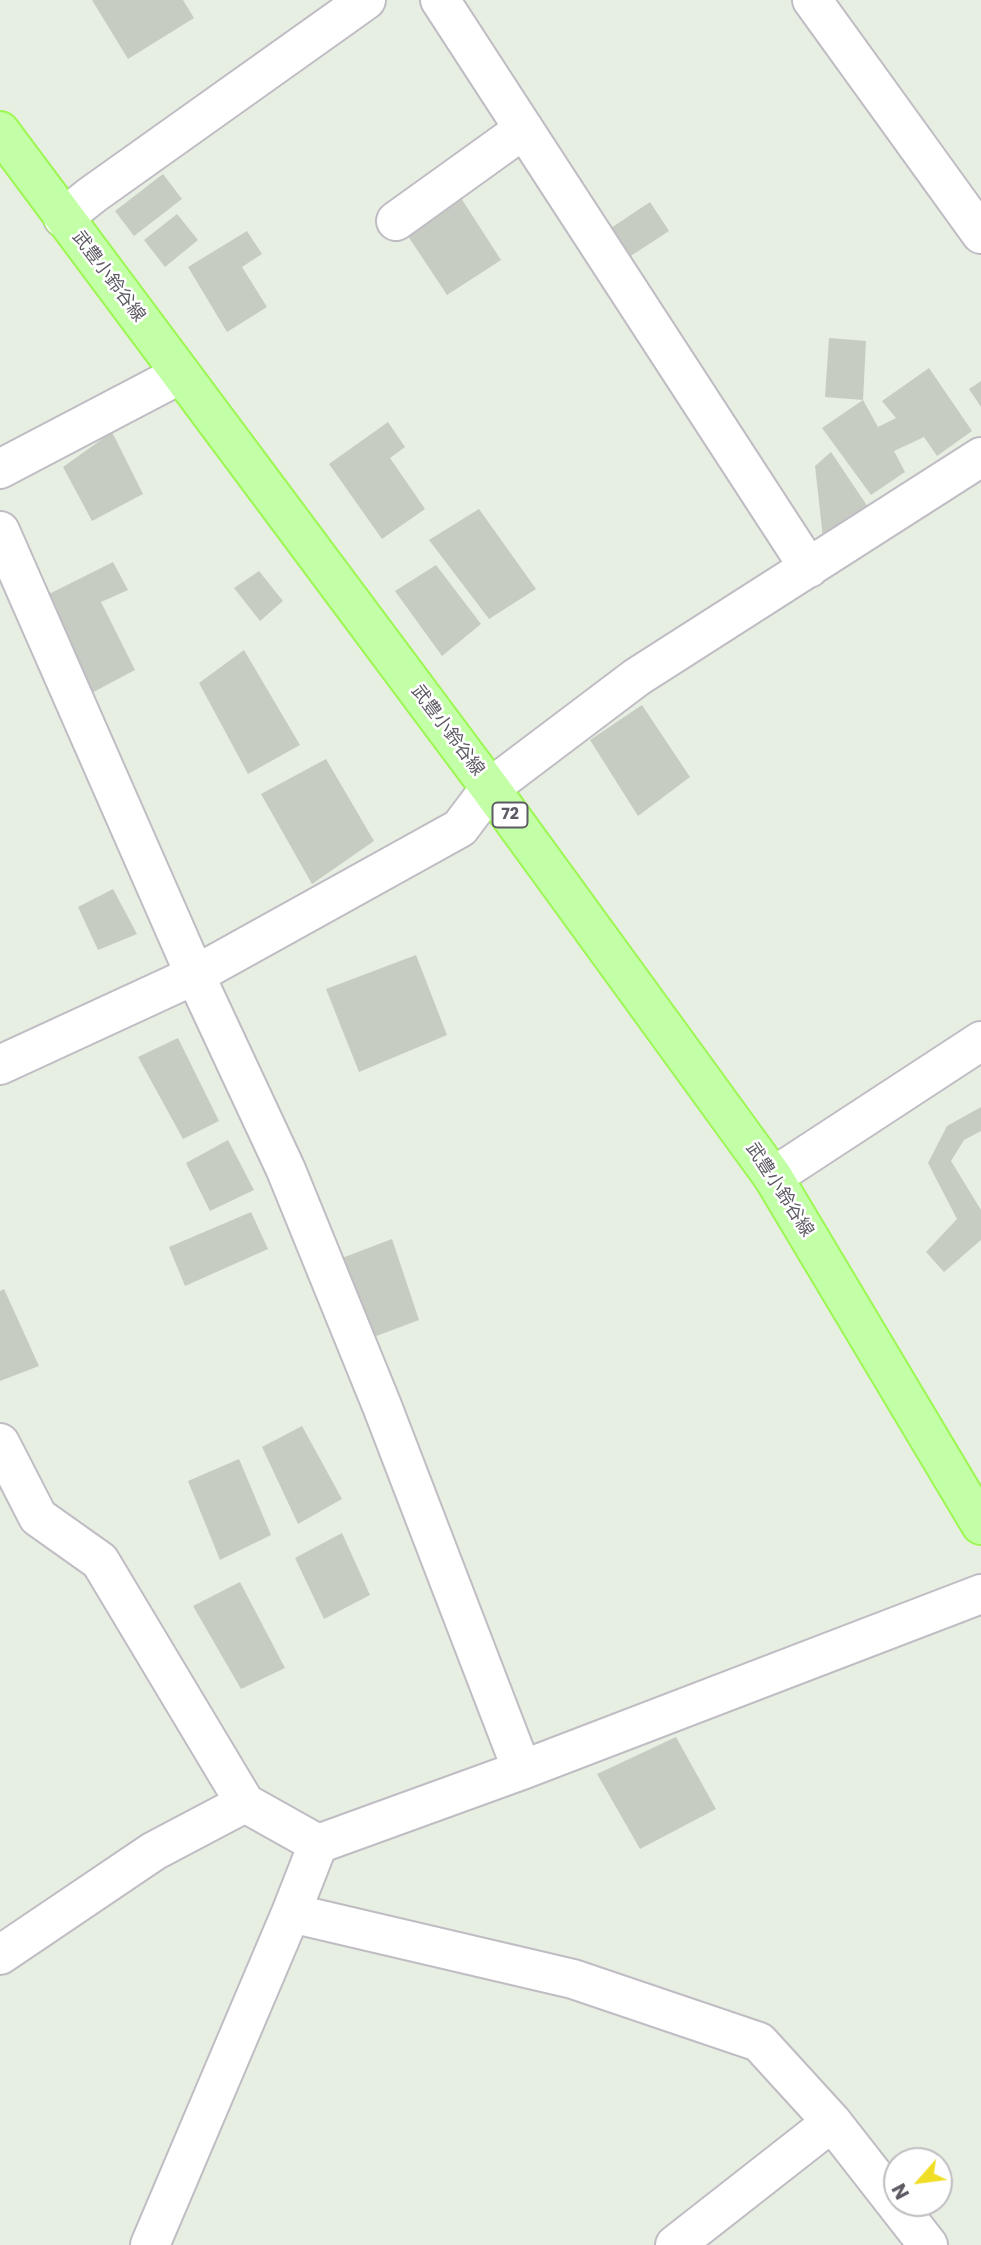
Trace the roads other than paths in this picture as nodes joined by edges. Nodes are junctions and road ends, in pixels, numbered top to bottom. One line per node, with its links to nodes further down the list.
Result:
1 (366, 0): 6 (street)
2 (440, 0): 4 (street)
3 (812, 0): 8 (street)
4 (524, 129): 7 (street); 13 (street)
5 (0, 131): 6 (main road, 武豊小鈴谷線 / 72)
6 (63, 218): 9 (main road, 武豊小鈴谷線 / 72)
7 (396, 221)
8 (981, 234)
9 (181, 374): 11 (street); 14 (main road, 武豊小鈴谷線 / 72)
10 (981, 457): 13 (street)
11 (0, 470)
12 (0, 531): 15 (street)
13 (809, 568): 14 (street)
14 (490, 788): 15 (street); 18 (main road, 武豊小鈴谷線 / 72)
15 (195, 975): 17 (street); 22 (street)
16 (981, 1041): 18 (street)
17 (0, 1065)
18 (773, 1177): 20 (main road, 武豊小鈴谷線 / 72)
19 (0, 1443): 23 (street)
20 (981, 1525)
21 (981, 1594): 22 (street)
22 (522, 1770): 24 (street)
23 (244, 1803): 24 (street); 26 (street)
24 (318, 1844): 25 (street)
25 (291, 1913): 27 (street); 28 (street)
26 (0, 1955)
27 (832, 2122): 29 (street); 30 (street)
28 (150, 2245)
29 (675, 2245)
30 (928, 2245)

